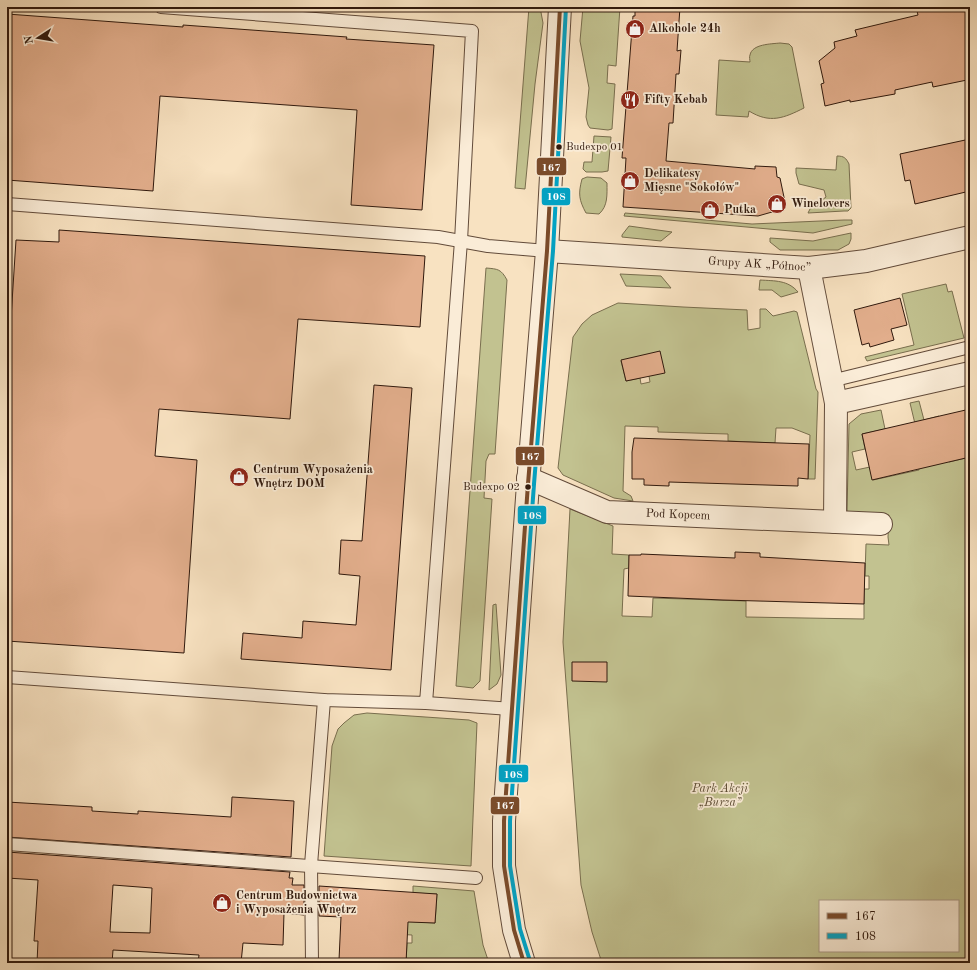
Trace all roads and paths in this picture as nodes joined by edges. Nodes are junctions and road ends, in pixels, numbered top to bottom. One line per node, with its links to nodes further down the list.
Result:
1 (161, 7): 5 (lane)
2 (560, 7): 6 (street)
3 (7, 204): 5 (lane)
4 (970, 237): 7 (street, Grupy AK „Północ”)
5 (461, 241): 6 (lane); 17 (lane)
6 (547, 251): 7 (street, Grupy AK „Północ”); 12 (street)
7 (809, 268): 10 (street)
8 (970, 347): 10 (lane)
9 (970, 373): 11 (street)
10 (831, 381): 11 (street)
11 (836, 403): 13 (street)
12 (528, 478): 13 (street, Pod Kopcem); 18 (street)
13 (835, 522): 14 (street, Pod Kopcem)
14 (881, 524)
15 (7, 677): 16 (lane)
16 (324, 700): 17 (lane); 20 (lane)
17 (426, 703): 18 (lane)
18 (512, 709): 23 (street)
19 (7, 844): 20 (lane)
20 (312, 865): 21 (lane); 22 (lane)
21 (476, 878)
22 (312, 963)
23 (524, 963)

